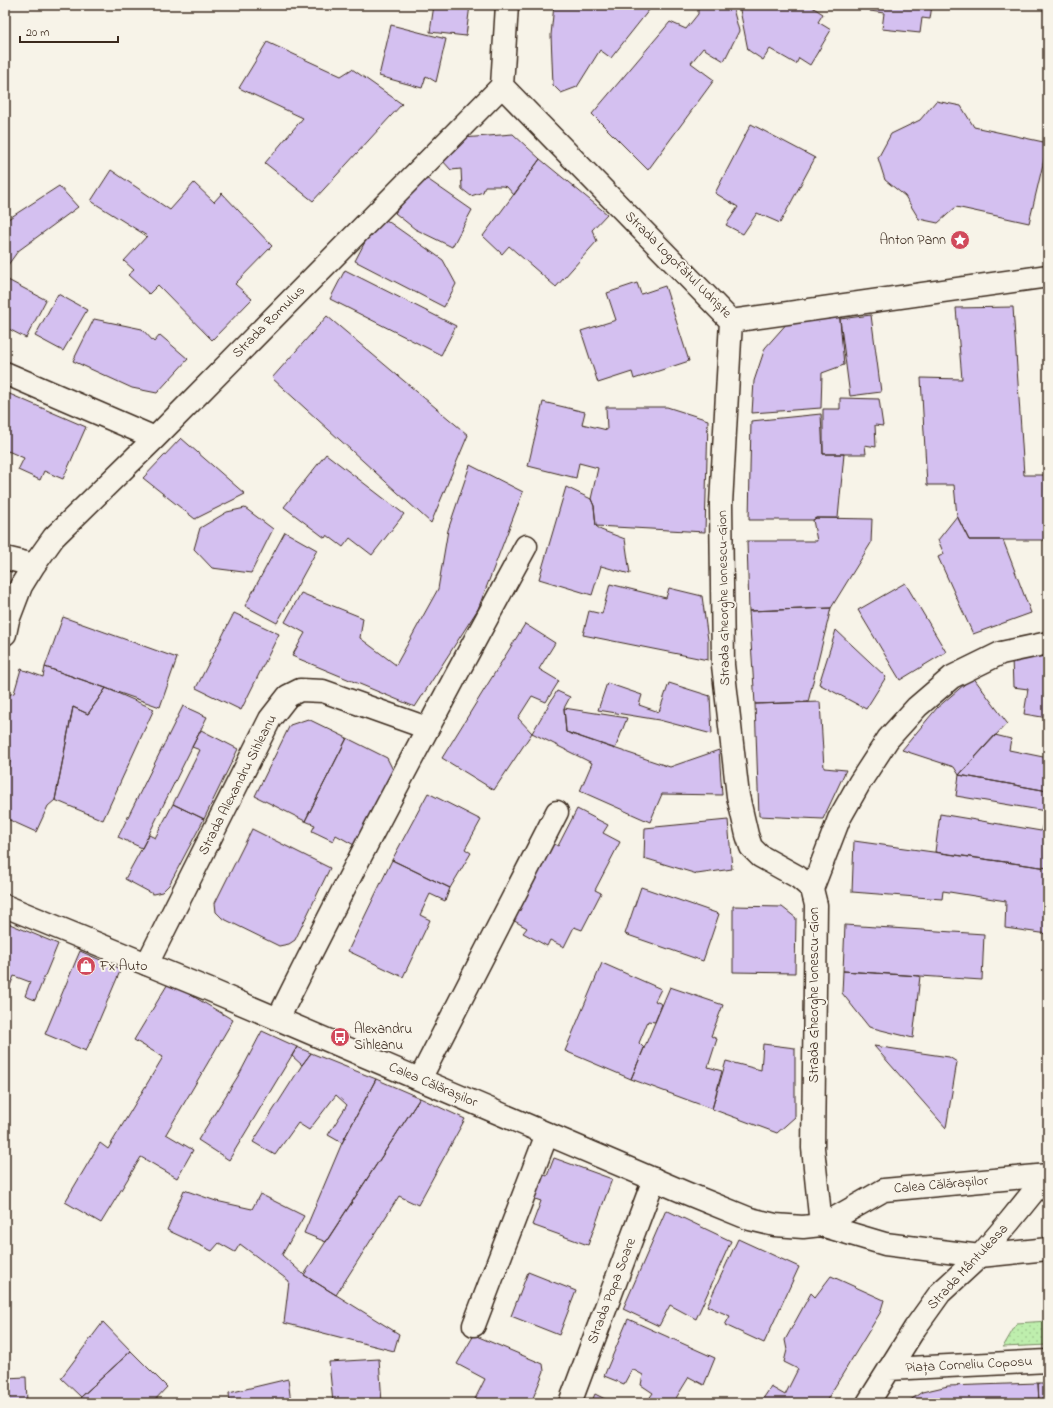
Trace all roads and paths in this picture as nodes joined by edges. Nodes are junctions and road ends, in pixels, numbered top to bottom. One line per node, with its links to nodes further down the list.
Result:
1 (507, 5): 2 (street)
2 (502, 86): 4 (street, Strada Logofătul Udriște); 6 (street, Strada Romulus)
3 (1048, 276): 4 (street, Strada Logofătul Udriște)
4 (731, 321): 14 (street, Strada Gheorghe Ionescu-Gion)
5 (5, 373): 6 (street)
6 (155, 438): 9 (street, Strada Romulus)
7 (526, 546): 12 (street)
8 (5, 558): 9 (street)
9 (34, 565): 10 (street, Strada Romulus)
10 (5, 634)
11 (1048, 643): 14 (street)
12 (427, 728): 16 (street, Strada Alexandru Sihleanu); 17 (street)
13 (557, 812): 18 (street)
14 (812, 889): 22 (street, Strada Gheorghe Ionescu-Gion)
15 (5, 906): 16 (street, Calea Călărașilor)
16 (147, 964): 17 (street, Calea Călărașilor)
17 (278, 1019): 18 (street, Calea Călărașilor)
18 (420, 1079): 19 (street, Calea Călărașilor)
19 (547, 1134): 21 (street, Calea Călărașilor); 25 (street)
20 (1047, 1175): 22 (street, Calea Călărașilor); 24 (street, Strada Mântuleasa)
21 (654, 1179): 22 (street, Calea Călărașilor); 28 (street, Strada Popa Soare)
22 (821, 1225): 24 (street, Calea Călărașilor)
23 (1048, 1249): 24 (street, Calea Călărașilor)
24 (980, 1256): 27 (street, Strada Mântuleasa)
25 (474, 1325)
26 (1048, 1361): 27 (street, Piața Corneliu Coposu)
27 (889, 1369): 29 (street, Strada Mântuleasa)
28 (570, 1403)
29 (868, 1403)

